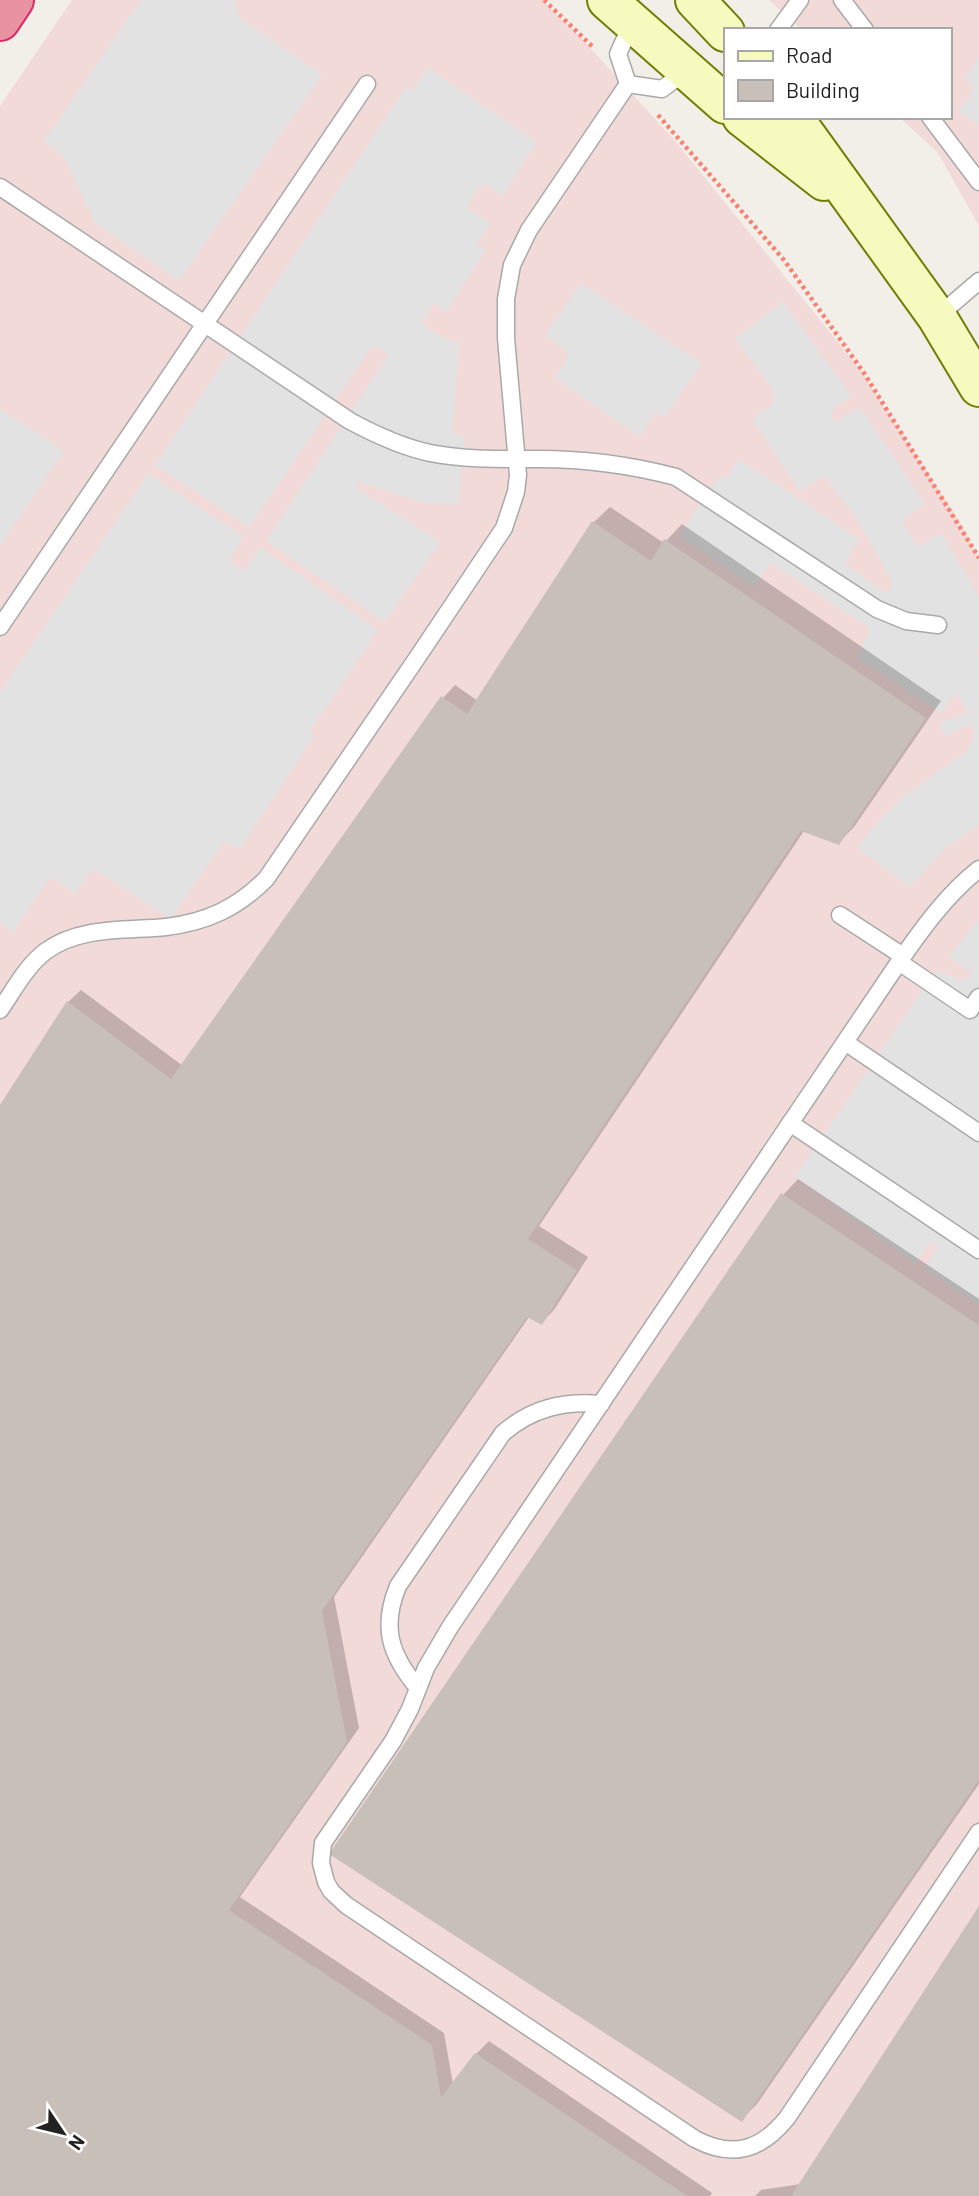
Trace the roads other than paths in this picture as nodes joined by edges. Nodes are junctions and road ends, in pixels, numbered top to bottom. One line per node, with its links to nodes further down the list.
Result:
1 (14, 0): 6 (highway)
2 (695, 0): 9 (street)
3 (800, 0): 7 (lane)
4 (842, 0): 8 (lane)
5 (619, 11): 10 (street); 12 (lane)
6 (0, 21)
7 (779, 28)
8 (863, 28)
9 (724, 31)
10 (686, 71): 12 (lane); 13 (street)
11 (367, 83): 22 (lane)
12 (628, 84): 24 (lane)
13 (724, 103)
14 (745, 119): 19 (street)
15 (794, 119): 19 (street)
16 (932, 119): 17 (lane)
17 (979, 182)
18 (0, 187): 22 (lane)
19 (859, 209): 21 (street)
20 (979, 281): 21 (lane)
21 (937, 317): 23 (street)
22 (206, 324): 24 (lane); 26 (lane)
23 (979, 387)
24 (518, 460): 25 (lane); 30 (lane)
25 (937, 625)
26 (0, 627)
27 (979, 869): 29 (lane)
28 (840, 915): 29 (lane)
29 (901, 959): 31 (lane); 32 (lane)
30 (2, 1003)
31 (976, 1008)
32 (845, 1042): 33 (lane); 34 (lane)
33 (790, 1123): 35 (lane); 36 (lane)
34 (979, 1133)
35 (979, 1250)
36 (601, 1404): 37 (lane); 37 (lane)
37 (418, 1688): 38 (lane)
38 (979, 1832)

